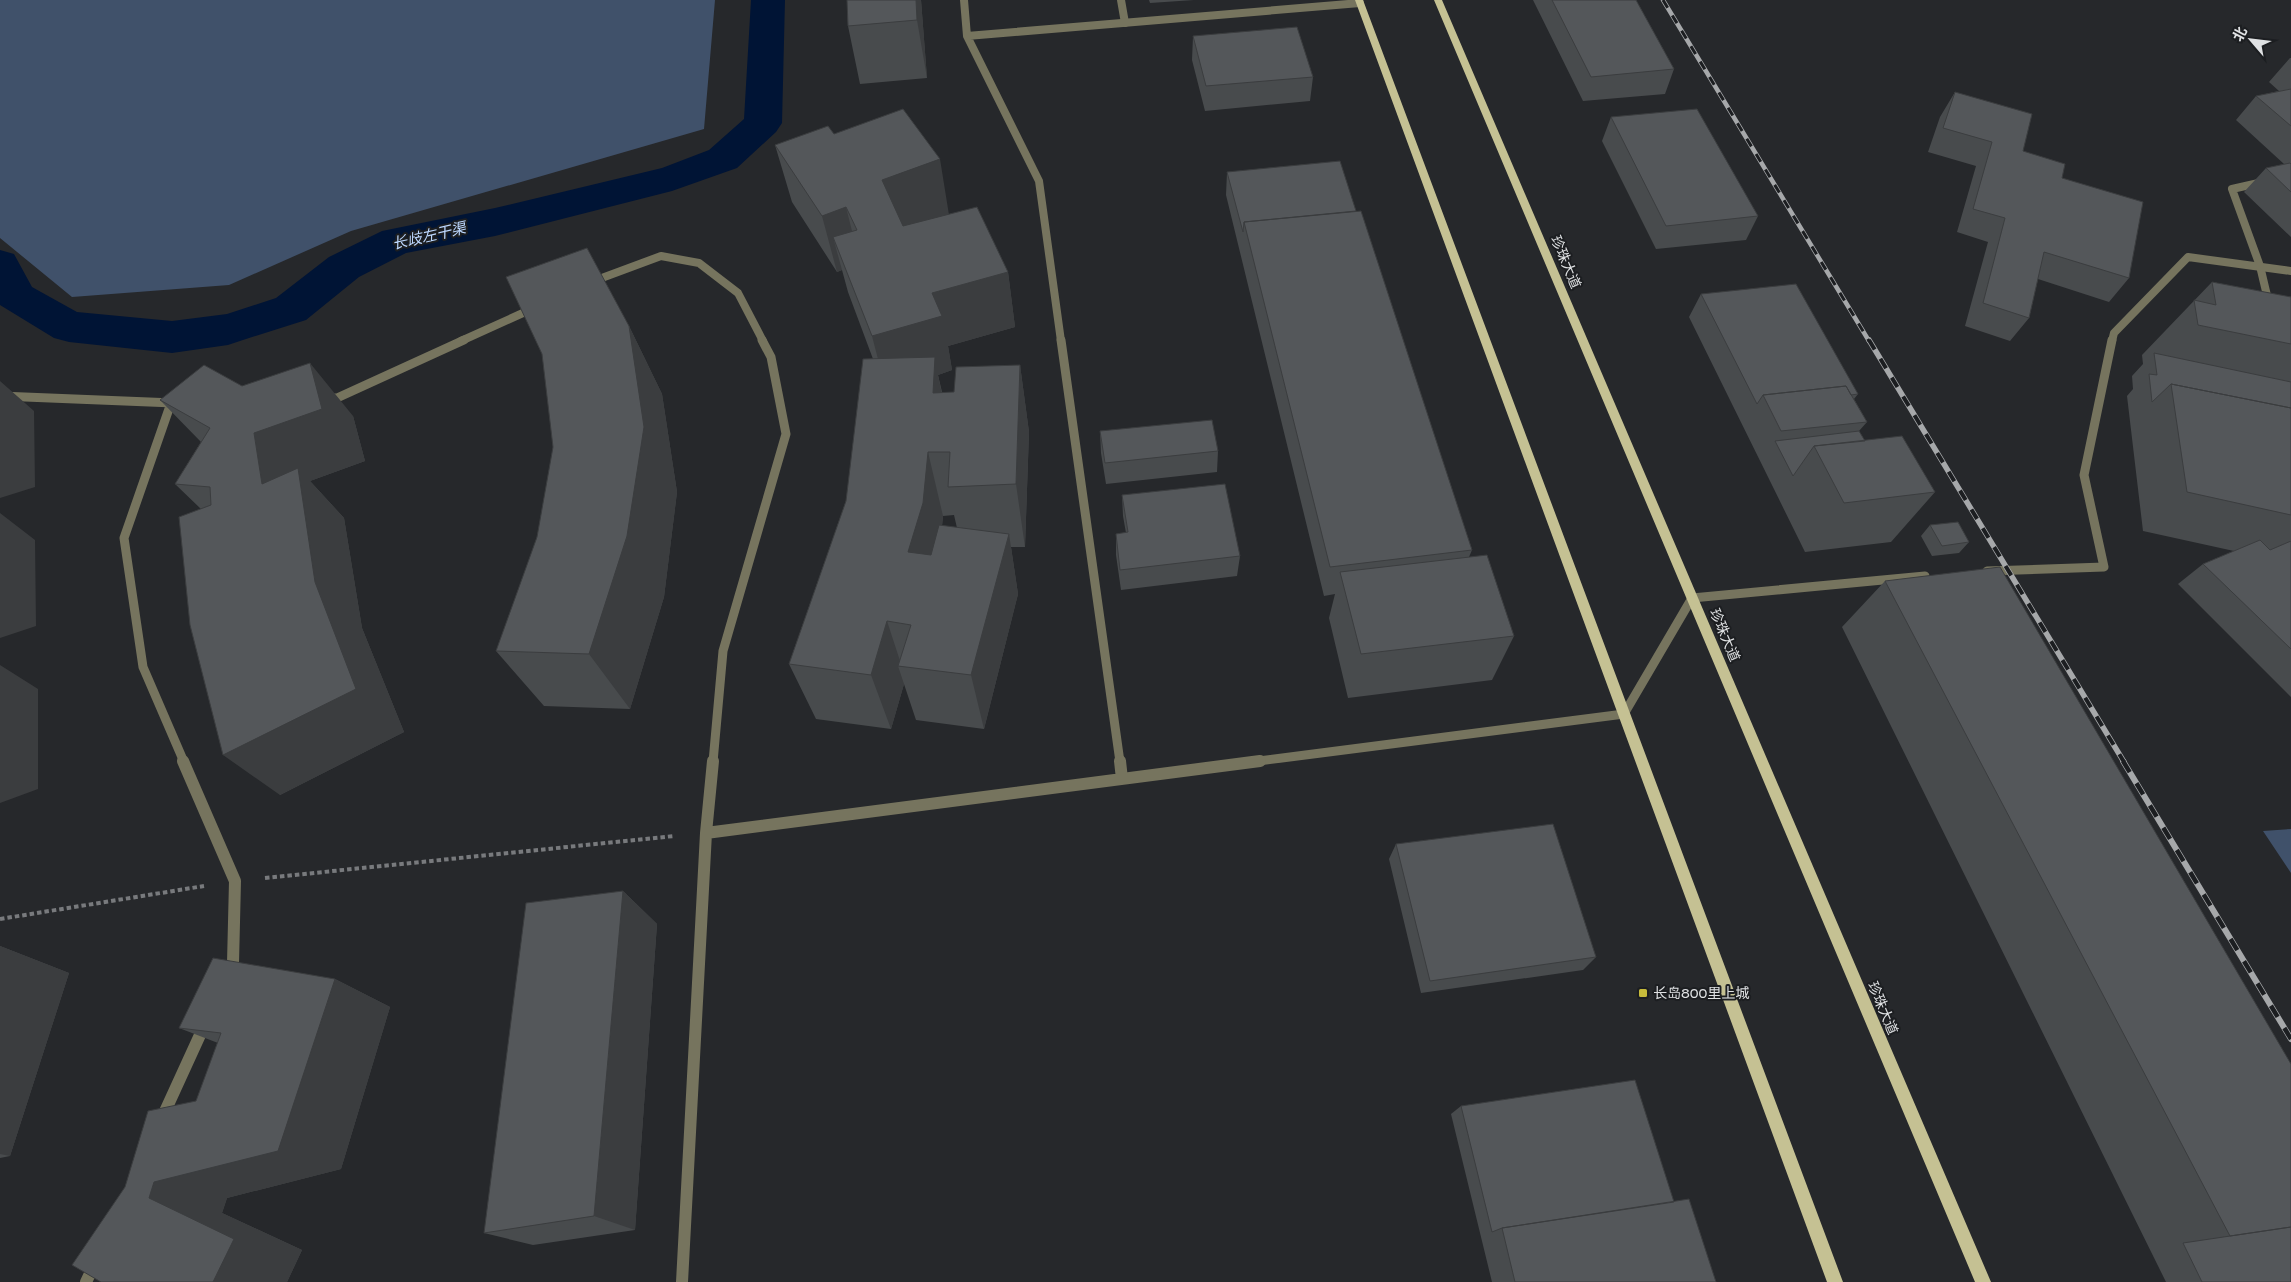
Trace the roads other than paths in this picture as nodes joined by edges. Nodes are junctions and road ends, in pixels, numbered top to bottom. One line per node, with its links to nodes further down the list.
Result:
1 (964, 0): 6 (street)
2 (1121, 0): 5 (street)
3 (1438, 0): 17 (main road, 珍珠大道)
4 (1360, 2): 5 (street); 18 (main road)
5 (1125, 23): 6 (street)
6 (967, 36): 19 (street)
7 (2272, 181): 8 (street)
8 (2260, 266): 9 (street); 12 (street); 15 (street)
9 (2291, 271)
10 (578, 288): 20 (street)
11 (542, 304): 14 (street)
12 (2271, 313)
13 (0, 396): 21 (street)
14 (318, 398)
15 (1977, 572)
16 (1938, 575): 17 (street)
17 (1692, 598): 18 (street); 28 (main road, 珍珠大道)
18 (1624, 714): 19 (street); 27 (main road)
19 (1122, 779): 20 (street)
20 (706, 833): 26 (street)
21 (225, 981)
22 (209, 1016): 23 (street)
23 (156, 1131)
24 (98, 1255): 25 (street)
25 (86, 1282)
26 (682, 1282)
27 (1835, 1282)
28 (1983, 1282)

